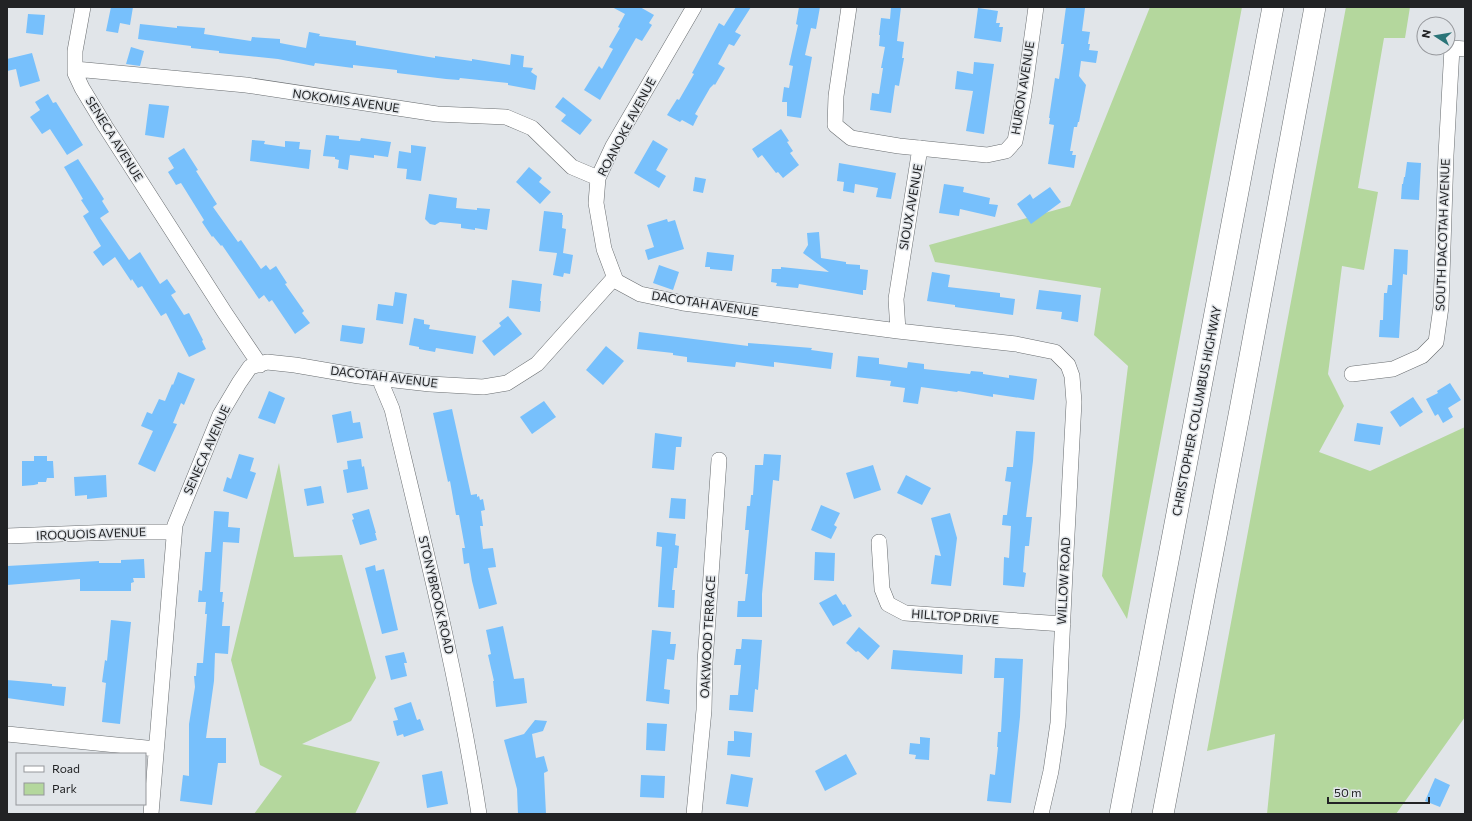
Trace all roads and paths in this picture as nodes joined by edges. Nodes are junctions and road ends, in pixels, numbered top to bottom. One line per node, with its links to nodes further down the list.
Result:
1 (83, 7): 8 (street, SENECA AVENUE)
2 (694, 7): 10 (street, ROANOKE AVENUE)
3 (849, 7): 9 (street, SIOUX AVENUE)
4 (1036, 7): 9 (street, HURON AVENUE)
5 (1273, 7): 28 (highway, CHRISTOPHER COLUMBUS HIGHWAY)
6 (1315, 7): 29 (highway)
7 (1465, 49): 15 (street, SOUTH DACOTAH AVENUE)
8 (75, 69): 10 (street, NOKOMIS AVENUE); 14 (street, SENECA AVENUE)
9 (920, 148): 12 (street, SIOUX AVENUE)
10 (598, 178): 11 (street, ROANOKE AVENUE)
11 (614, 278): 12 (street, DACOTAH AVENUE); 16 (street, DACOTAH AVENUE)
12 (898, 331): 13 (street, DACOTAH AVENUE)
13 (1055, 352): 21 (street, WILLOW ROAD)
14 (260, 364): 16 (street, DACOTAH AVENUE); 18 (street, SENECA AVENUE)
15 (1352, 374)
16 (379, 378): 25 (street, STONYBROOK ROAD)
17 (719, 460): 26 (street, OAKWOOD TERRACE)
18 (174, 532): 19 (street, IROQUOIS AVENUE); 23 (street, SENECA AVENUE)
19 (7, 536)
20 (879, 542): 21 (street, HILLTOP DRIVE)
21 (1063, 624): 27 (street, WILLOW ROAD)
22 (7, 734): 23 (street)
23 (156, 750): 24 (street, SENECA AVENUE)
24 (152, 814)
25 (479, 814)
26 (694, 814)
27 (1041, 814)
28 (1120, 814)
29 (1163, 814)

